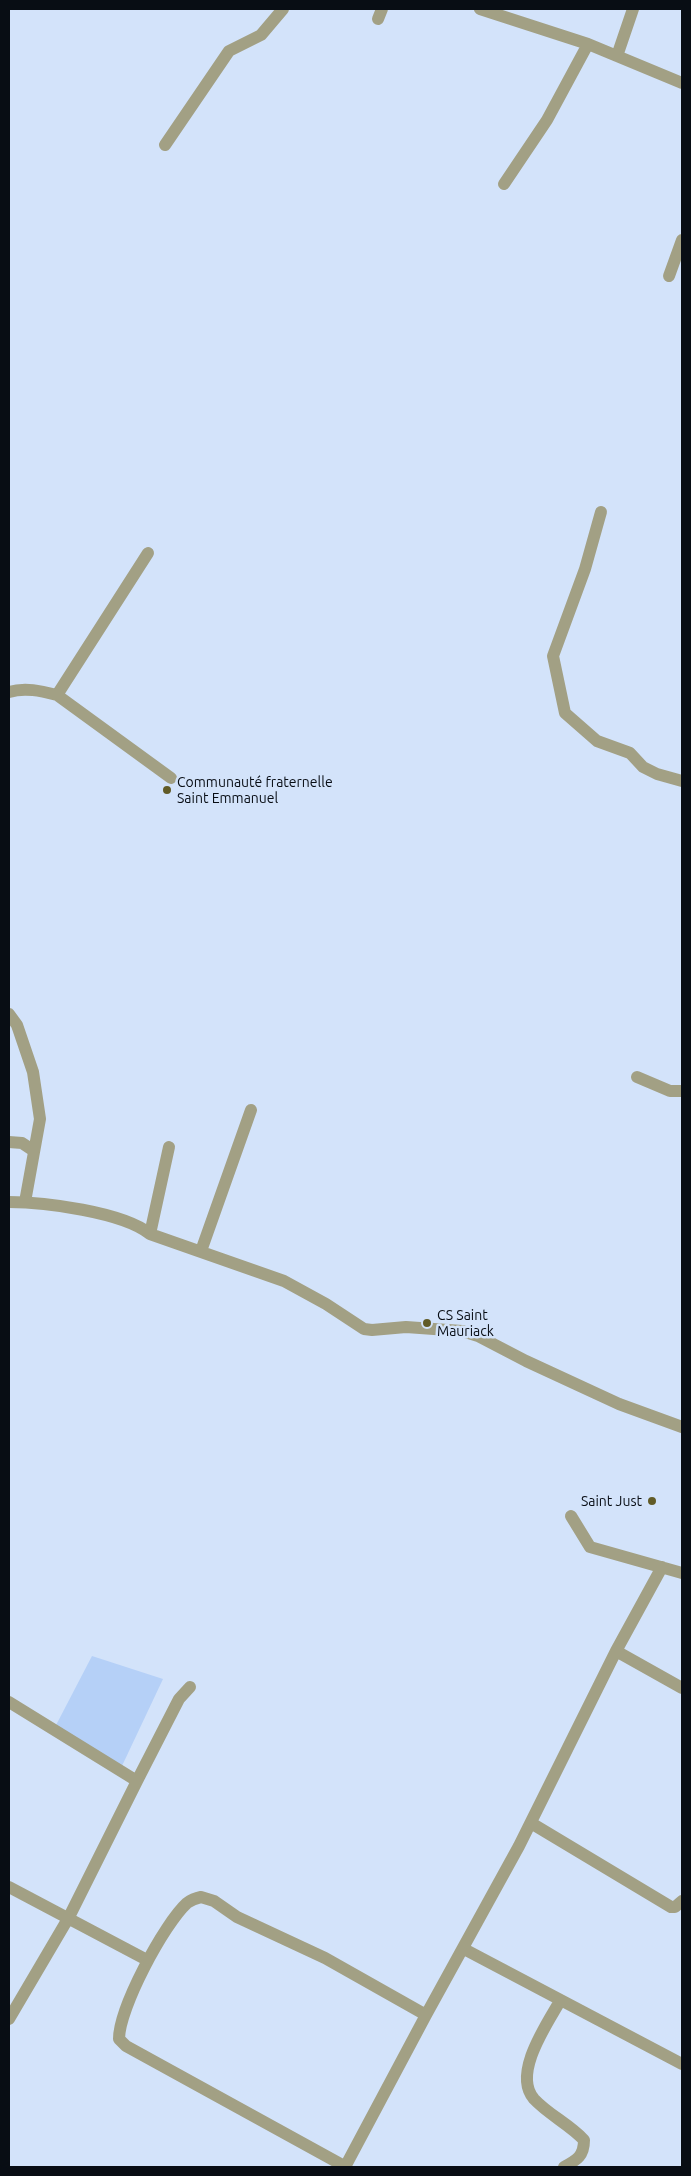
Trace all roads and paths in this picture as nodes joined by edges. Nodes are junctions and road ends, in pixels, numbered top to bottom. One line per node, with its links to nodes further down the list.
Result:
1 (283, 9): 7 (street)
2 (485, 9): 4 (street)
3 (633, 9): 5 (street)
4 (588, 44): 5 (street); 8 (street)
5 (618, 56): 6 (street)
6 (682, 83)
7 (165, 145)
8 (504, 184)
9 (682, 240): 10 (street)
10 (669, 276)
11 (600, 512): 16 (street)
12 (148, 553): 14 (street)
13 (9, 692): 14 (street)
14 (57, 695): 15 (street)
15 (171, 778)
16 (682, 781)
17 (9, 1014): 23 (street)
18 (637, 1077): 19 (street)
19 (682, 1091)
20 (251, 1110): 27 (street)
21 (9, 1142): 23 (street)
22 (169, 1147): 26 (street)
23 (34, 1151): 25 (street)
24 (9, 1202): 25 (street)
25 (25, 1202): 26 (street)
26 (150, 1234): 27 (street)
27 (200, 1250): 28 (street)
28 (682, 1427)
29 (571, 1516): 30 (street)
30 (662, 1567): 31 (street); 32 (street)
31 (682, 1574)
32 (616, 1651): 34 (street); 37 (street)
33 (190, 1687): 36 (street)
34 (682, 1688)
35 (9, 1702): 36 (street)
36 (136, 1781): 40 (street)
37 (531, 1823): 39 (street); 41 (street)
38 (9, 1887): 40 (street)
39 (682, 1901)
40 (69, 1917): 42 (street); 45 (street)
41 (464, 1949): 43 (street); 44 (street)
42 (147, 1960): 44 (street); 47 (street)
43 (560, 2001): 46 (street); 48 (street)
44 (426, 2015): 47 (street)
45 (9, 2019)
46 (682, 2064)
47 (346, 2167)
48 (564, 2167)

